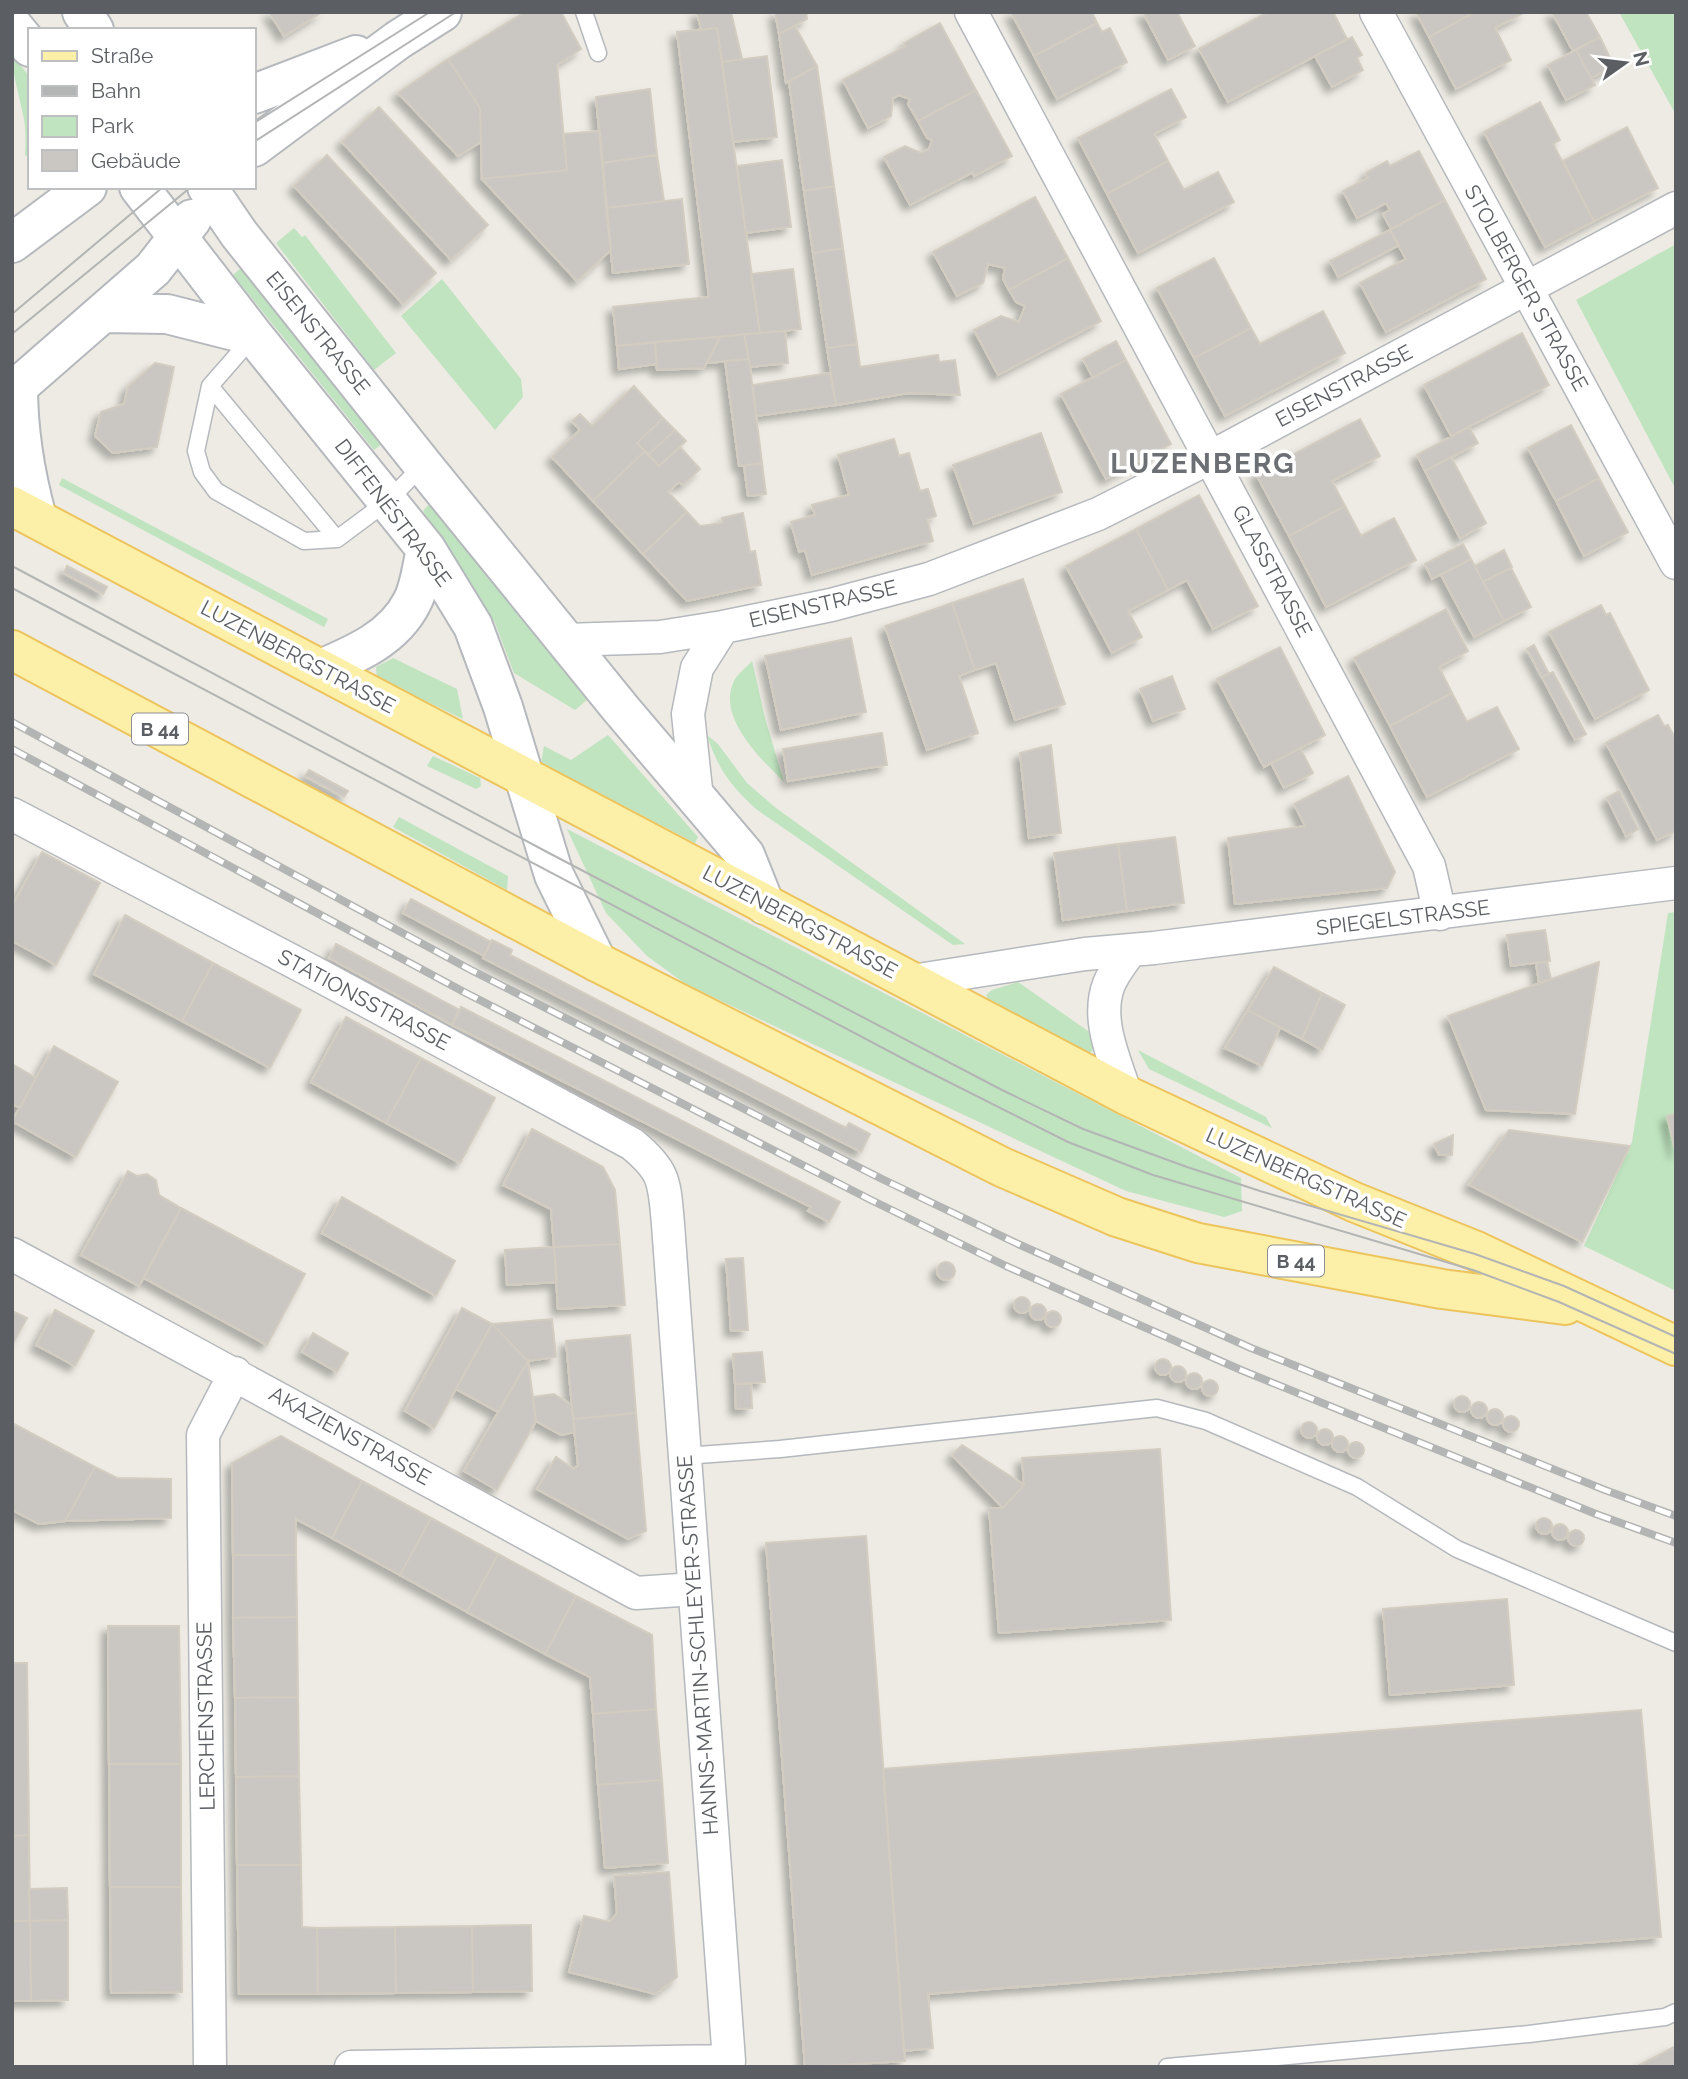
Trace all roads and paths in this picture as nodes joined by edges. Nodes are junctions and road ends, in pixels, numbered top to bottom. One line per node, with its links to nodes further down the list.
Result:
1 (82, 12): 7 (street)
2 (442, 12): 8 (street)
3 (584, 12): 10 (lane)
4 (971, 12): 24 (street, GLASSTRASSE)
5 (1376, 12): 19 (street, STOLBERGER STRASSE)
6 (12, 25): 9 (street)
7 (93, 28)
8 (398, 40): 11 (street); 12 (street)
9 (28, 45)
10 (598, 53)
11 (256, 93)
12 (256, 146)
13 (84, 189): 18 (street)
14 (141, 189): 17 (street, DIFFENÉSTRASSE)
15 (212, 189): 17 (street); 25 (street, EISENSTRASSE)
16 (1676, 208): 19 (street, EISENSTRASSE)
17 (177, 237): 20 (street); 21 (street, DIFFENÉSTRASSE)
18 (12, 243)
19 (1527, 289): 24 (street, EISENSTRASSE); 30 (street, STOLBERGER STRASSE)
20 (104, 313): 21 (street); 23 (street)
21 (254, 336): 22 (lane); 26 (street, DIFFENÉSTRASSE)
22 (211, 386): 28 (lane); 28 (lane)
23 (15, 389): 27 (street)
24 (1211, 457): 31 (street, EISENSTRASSE); 40 (street, GLASSTRASSE)
25 (423, 465): 26 (lane); 32 (street, EISENSTRASSE)
26 (388, 501): 28 (lane); 29 (street, DIFFENÉSTRASSE)
27 (24, 512): 34 (main road, LUZENBERGSTRASSE / B 44)
28 (337, 539)
29 (426, 549): 34 (street); 35 (street, DIFFENÉSTRASSE)
30 (1676, 563)
31 (723, 627): 32 (street, EISENSTRASSE); 36 (street, EISENSTRASSE)
32 (565, 640): 36 (street, EISENSTRASSE)
33 (12, 650): 42 (main road, LUZENBERGSTRASSE / B 44)
34 (321, 669): 35 (main road, LUZENBERGSTRASSE / B 44)
35 (526, 778): 39 (main road, LUZENBERGSTRASSE / B 44); 42 (street, DIFFENÉSTRASSE)
36 (696, 799): 39 (street, EISENSTRASSE)
37 (12, 814): 45 (street, STATIONSSTRASSE)
38 (1676, 883): 40 (street, SPIEGELSTRASSE)
39 (765, 905): 43 (main road, LUZENBERGSTRASSE / B 44)
40 (1440, 914): 41 (street, SPIEGELSTRASSE)
41 (1130, 951): 43 (street, SPIEGELSTRASSE); 44 (street)
42 (597, 962): 47 (main road, LUZENBERGSTRASSE / B 44)
43 (912, 981): 44 (main road, LUZENBERGSTRASSE / B 44)
44 (1126, 1095): 47 (main road, LUZENBERGSTRASSE / B 44)
45 (668, 1224): 50 (street, HANNS-MARTIN-SCHLEYER-STRASSE)
46 (12, 1254): 49 (street, AKAZIENSTRASSE)
47 (1601, 1310): 48 (main road, LUZENBERGSTRASSE / B 44)
48 (1676, 1346)
49 (235, 1373): 51 (street, AKAZIENSTRASSE); 55 (street, LERCHENSTRASSE)
50 (684, 1456): 51 (street, HANNS-MARTIN-SCHLEYER-STRASSE); 52 (lane)
51 (694, 1589): 54 (street, HANNS-MARTIN-SCHLEYER-STRASSE)
52 (1676, 1643)
53 (1676, 2012): 57 (lane)
54 (729, 2064): 56 (street)
55 (210, 2067)
56 (351, 2067)
57 (1167, 2067)

